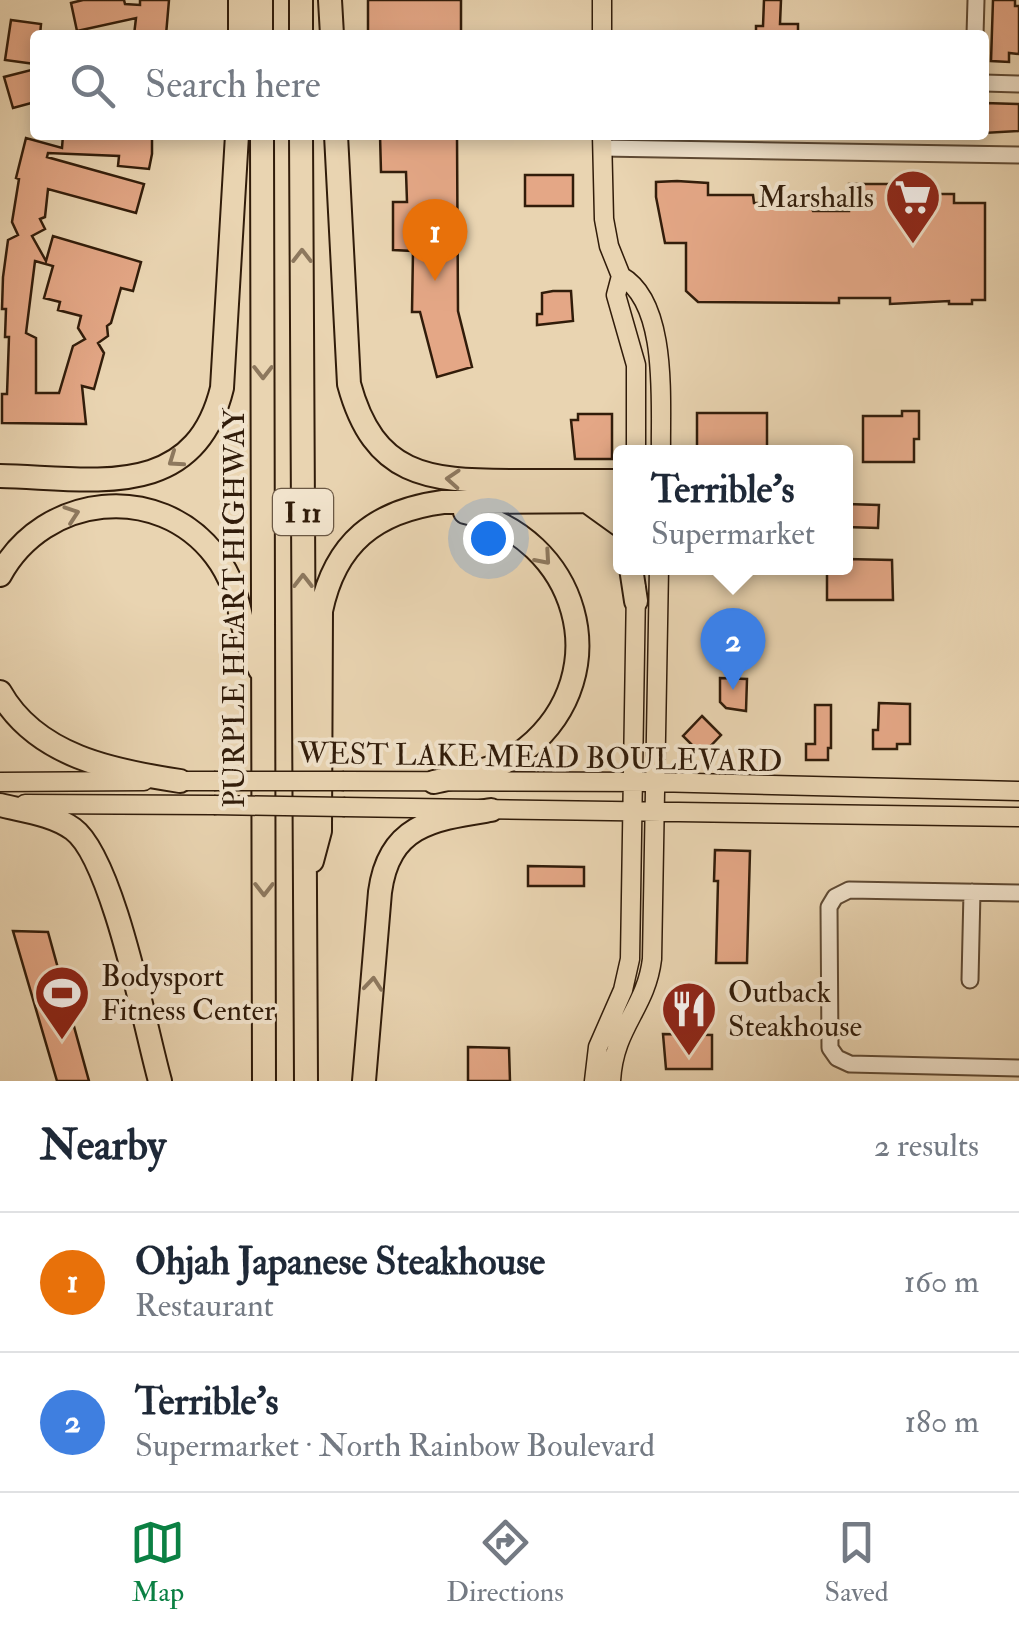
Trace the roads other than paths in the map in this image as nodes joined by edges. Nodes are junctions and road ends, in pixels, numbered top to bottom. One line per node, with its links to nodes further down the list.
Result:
1 (240, 0): 7 (highway)
2 (261, 0): 8 (highway)
3 (301, 0): 9 (highway)
4 (330, 0): 10 (highway)
5 (602, 0): 11 (main road)
6 (976, 0): 12 (street)
7 (240, 30)
8 (261, 30)
9 (301, 30)
10 (332, 30)
11 (602, 30)
12 (976, 30)
13 (989, 84): 14 (street)
14 (1019, 84)
15 (237, 140): 24 (highway, one-way to 24)
16 (262, 140): 34 (highway, PURPLE HEART HIGHWAY / I 11, one-way to 34)
17 (301, 140): 49 (highway, I 11, one-way to 17)
18 (336, 140): 25 (highway, one-way to 18)
19 (602, 142): 20 (street); 21 (main road)
20 (1019, 154)
21 (621, 276): 22 (main road); 23 (main road)
22 (636, 445)
23 (661, 445)
24 (1, 475)
25 (613, 481)
26 (588, 502): 27 (highway); 28 (highway); 32 (highway)
27 (613, 502)
28 (613, 520)
29 (0, 574): 34 (highway, one-way to 34)
30 (634, 575): 33 (highway)
31 (660, 575): 40 (main road)
32 (324, 598): 38 (highway, one-way to 38); 49 (highway)
33 (636, 601): 39 (main road)
34 (266, 684): 55 (highway, PURPLE HEART HIGHWAY / I 11, one-way to 55)
35 (0, 692): 36 (highway)
36 (180, 781): 37 (main road, WEST LAKE MEAD BOULEVARD); 38 (main road, WEST LAKE MEAD BOULEVARD, bridge)
37 (0, 782)
38 (434, 782): 39 (main road, WEST LAKE MEAD BOULEVARD)
39 (632, 782): 40 (main road, WEST LAKE MEAD BOULEVARD); 45 (main road)
40 (654, 782): 42 (main road, WEST LAKE MEAD BOULEVARD); 46 (main road)
41 (1019, 791): 42 (main road, WEST LAKE MEAD BOULEVARD)
42 (930, 798): 47 (main road); 48 (main road)
43 (0, 804): 44 (main road, WEST LAKE MEAD BOULEVARD, bridge); 54 (highway)
44 (491, 810): 45 (main road, WEST LAKE MEAD BOULEVARD); 57 (highway, one-way to 44)
45 (631, 810): 46 (main road, WEST LAKE MEAD BOULEVARD); 58 (main road)
46 (654, 810): 47 (main road, WEST LAKE MEAD BOULEVARD); 59 (main road)
47 (796, 814): 48 (main road, WEST LAKE MEAD BOULEVARD)
48 (1019, 815)
49 (304, 888): 56 (highway, I 11)
50 (972, 892): 51 (street); 52 (street); 53 (street)
51 (1019, 893)
52 (970, 980)
53 (1019, 1068)
54 (160, 1081)
55 (264, 1081)
56 (306, 1081)
57 (364, 1081)
58 (594, 1081)
59 (611, 1081)

